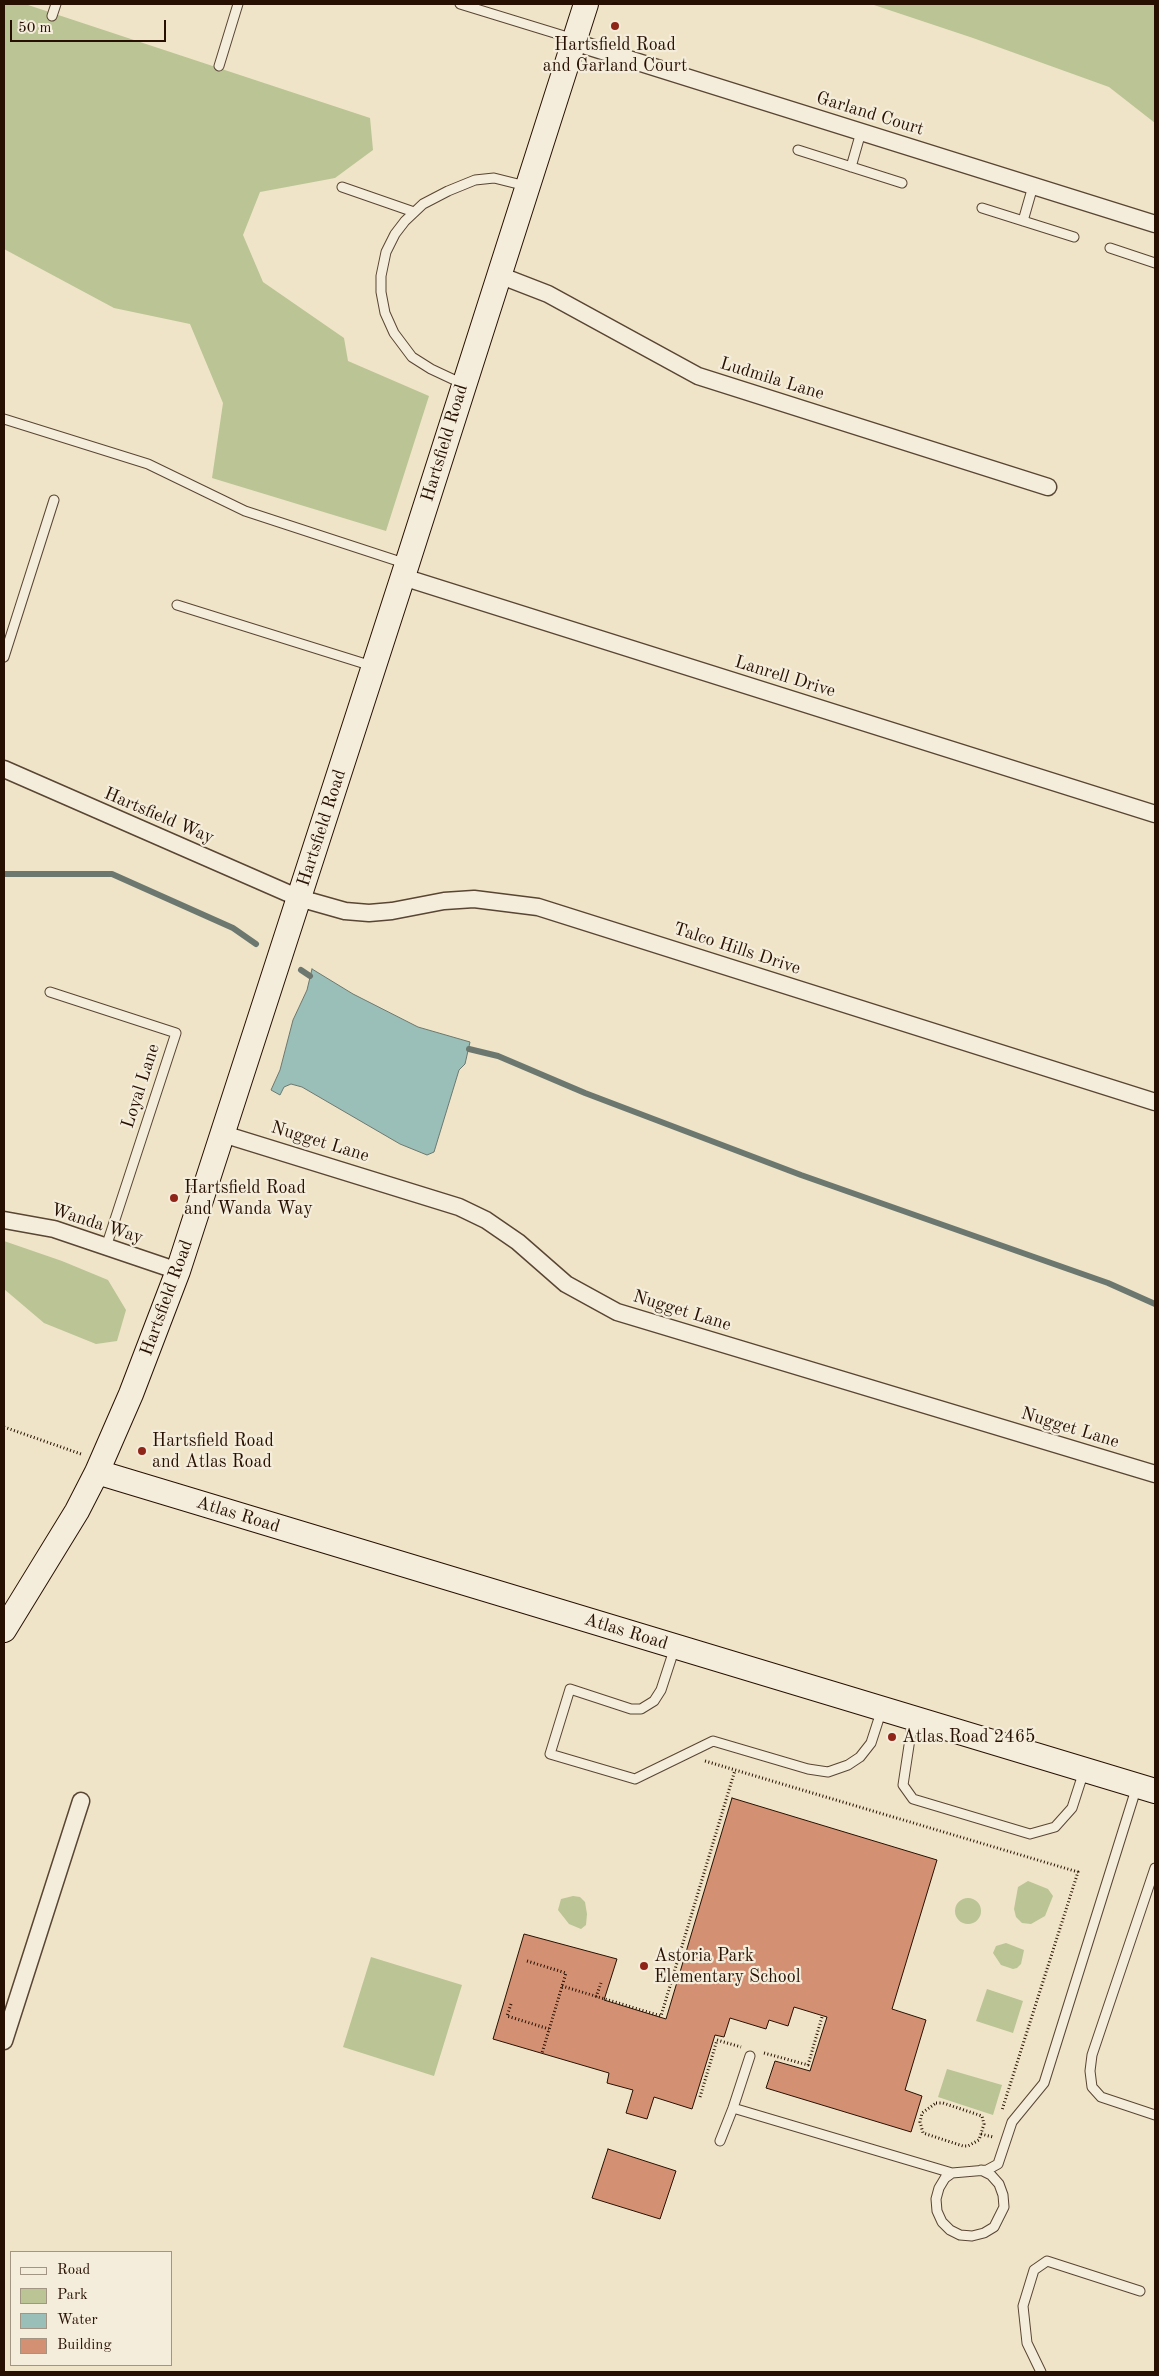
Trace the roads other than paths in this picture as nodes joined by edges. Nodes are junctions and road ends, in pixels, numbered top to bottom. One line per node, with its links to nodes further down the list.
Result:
1 (56, 4): 5 (lane)
2 (238, 4): 7 (lane)
3 (460, 4): 6 (lane)
4 (586, 4): 6 (street, Hartsfield Road)
5 (52, 16)
6 (574, 40): 8 (street, Garland Court); 12 (street, Hartsfield Road)
7 (219, 66)
8 (861, 132): 10 (lane); 13 (street, Garland Court)
9 (798, 150): 10 (lane)
10 (851, 167): 11 (lane)
11 (902, 183)
12 (527, 186): 16 (lane); 22 (street, Hartsfield Road)
13 (1033, 186): 17 (lane); 18 (street, Garland Court)
14 (342, 188): 16 (lane)
15 (982, 208): 17 (lane)
16 (414, 212): 23 (lane)
17 (1023, 221): 19 (lane)
18 (1155, 224)
19 (1074, 237)
20 (1110, 248): 21 (lane)
21 (1155, 263)
22 (499, 275): 23 (street, Hartsfield Road); 25 (street, Ludmila Lane)
23 (464, 384): 27 (street, Hartsfield Road)
24 (4, 419): 27 (lane)
25 (1048, 487)
26 (54, 500): 29 (lane)
27 (405, 571): 30 (street, Hartsfield Road); 32 (street, Lanrell Drive)
28 (177, 605): 30 (lane)
29 (4, 657)
30 (374, 666): 33 (street, Hartsfield Road)
31 (4, 769): 33 (street, Hartsfield Way)
32 (1155, 814)
33 (299, 898): 35 (street, Talco Hills Drive); 36 (street, Hartsfield Road)
34 (50, 992): 38 (lane, Loyal Lane)
35 (1155, 1102)
36 (223, 1134): 39 (street, Hartsfield Road); 41 (street, Nugget Lane)
37 (4, 1220): 38 (street, Wanda Way)
38 (106, 1248): 39 (street, Wanda Way)
39 (178, 1271): 40 (street, Hartsfield Road)
40 (100, 1466): 42 (street, Hartsfield Road); 43 (street, Atlas Road)
41 (1155, 1474)
42 (4, 1630)
43 (675, 1647): 44 (street, Atlas Road); 44 (lane)
44 (882, 1709): 45 (street, Atlas Road)
45 (913, 1718): 46 (street, Atlas Road); 46 (lane)
46 (1085, 1770): 47 (street, Atlas Road)
47 (1146, 1788): 55 (lane)
48 (81, 1801): 50 (street)
49 (1155, 1868): 53 (lane)
50 (4, 2041)
51 (750, 2056): 52 (lane)
52 (733, 2108): 54 (lane); 56 (lane)
53 (1155, 2115)
54 (720, 2141)
55 (981, 2170): 56 (lane); 56 (lane)
56 (952, 2173)
57 (1140, 2290): 58 (lane)
58 (1042, 2372)

